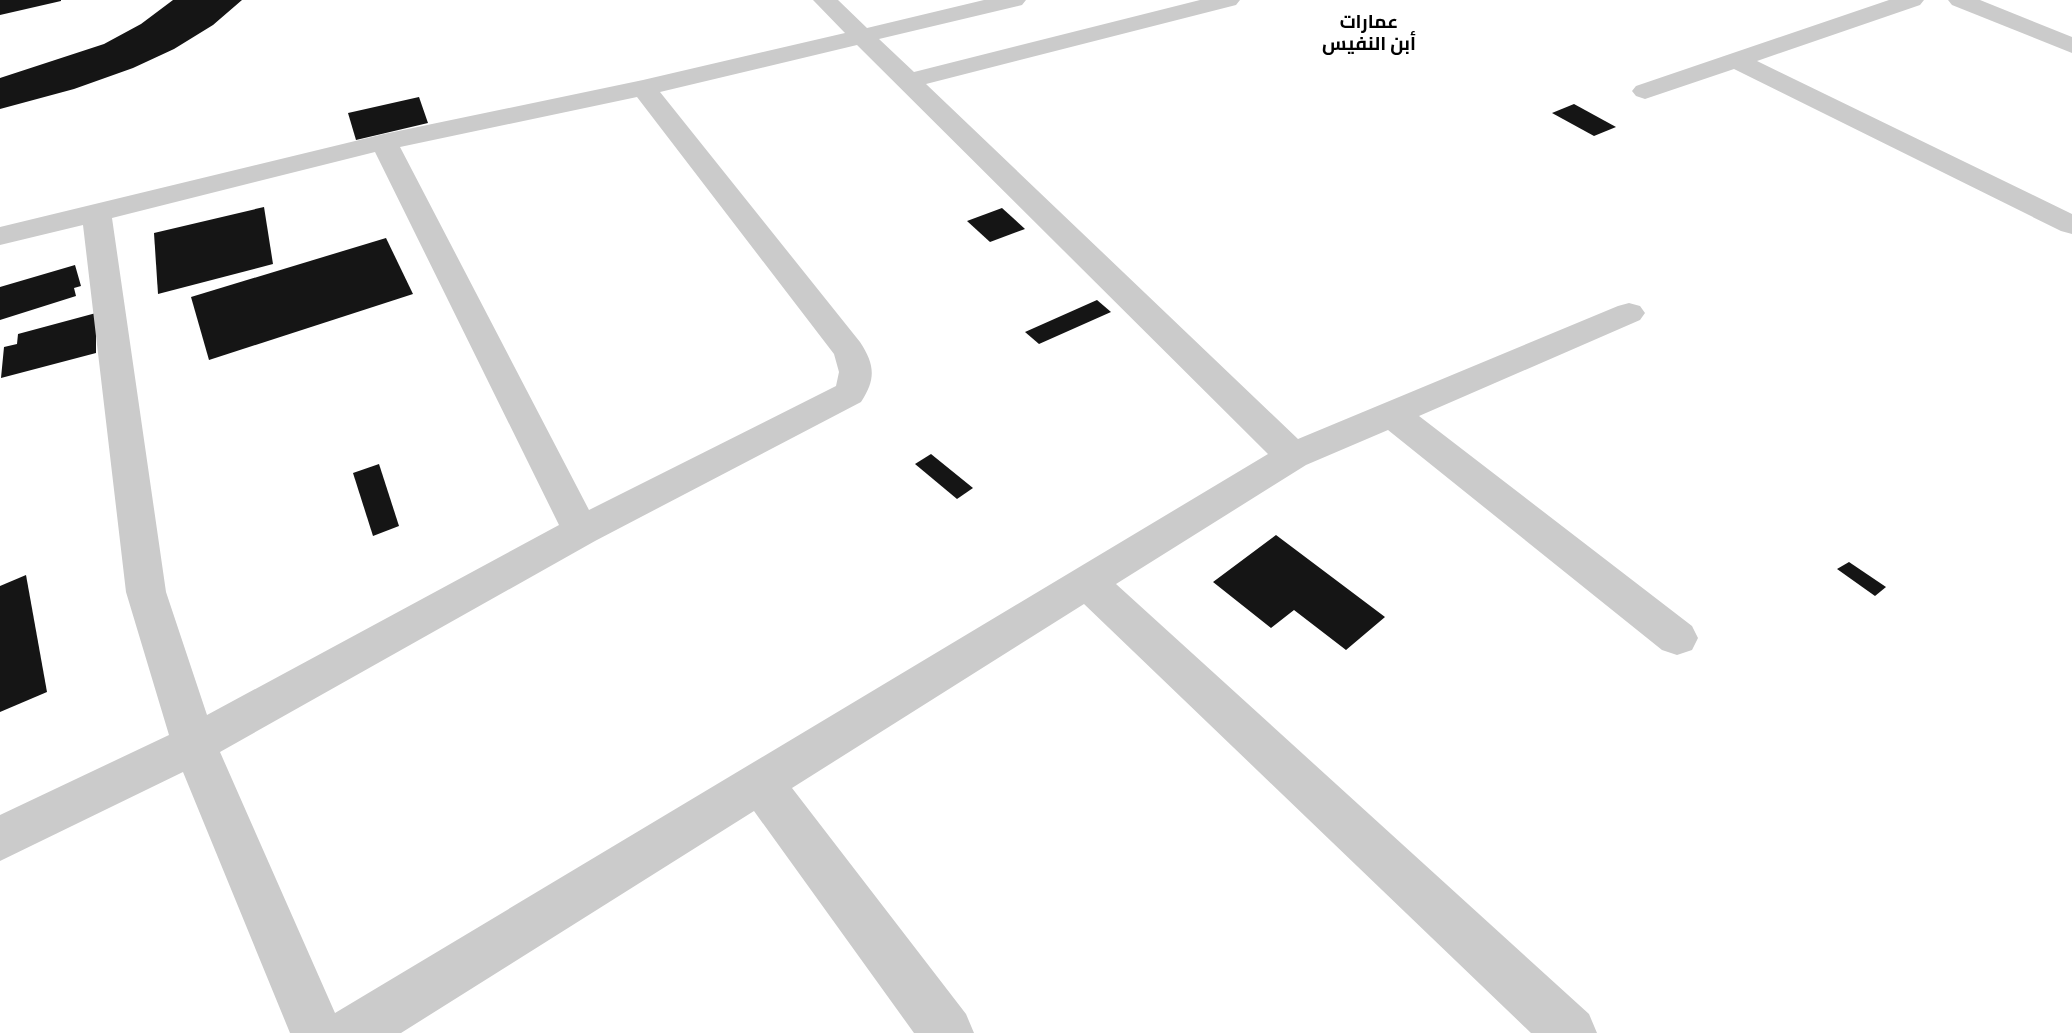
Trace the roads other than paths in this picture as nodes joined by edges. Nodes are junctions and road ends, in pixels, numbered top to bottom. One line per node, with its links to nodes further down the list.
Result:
1 (825, 0): 6 (street)
2 (1014, 0): 6 (street)
3 (1228, 0): 9 (street)
4 (1912, 0): 8 (street)
5 (1960, 0): 7 (street)
6 (862, 37): 9 (street); 10 (street)
7 (2072, 46)
8 (1735, 60): 11 (street); 14 (street)
9 (908, 81): 18 (street)
10 (643, 88): 12 (street); 19 (street)
11 (1644, 91)
12 (384, 142): 13 (street); 19 (street)
13 (96, 212): 15 (street); 22 (street)
14 (2072, 225)
15 (0, 236)
16 (1629, 313): 17 (street)
17 (1391, 414): 18 (street); 21 (street)
18 (1293, 456): 20 (street)
19 (581, 531): 22 (street)
20 (1087, 582): 23 (street); 28 (street)
21 (1677, 638)
22 (194, 744): 24 (street); 25 (street)
23 (760, 782): 26 (street); 27 (street)
24 (0, 839)
25 (317, 1033)
26 (352, 1033)
27 (947, 1033)
28 (1570, 1033)

